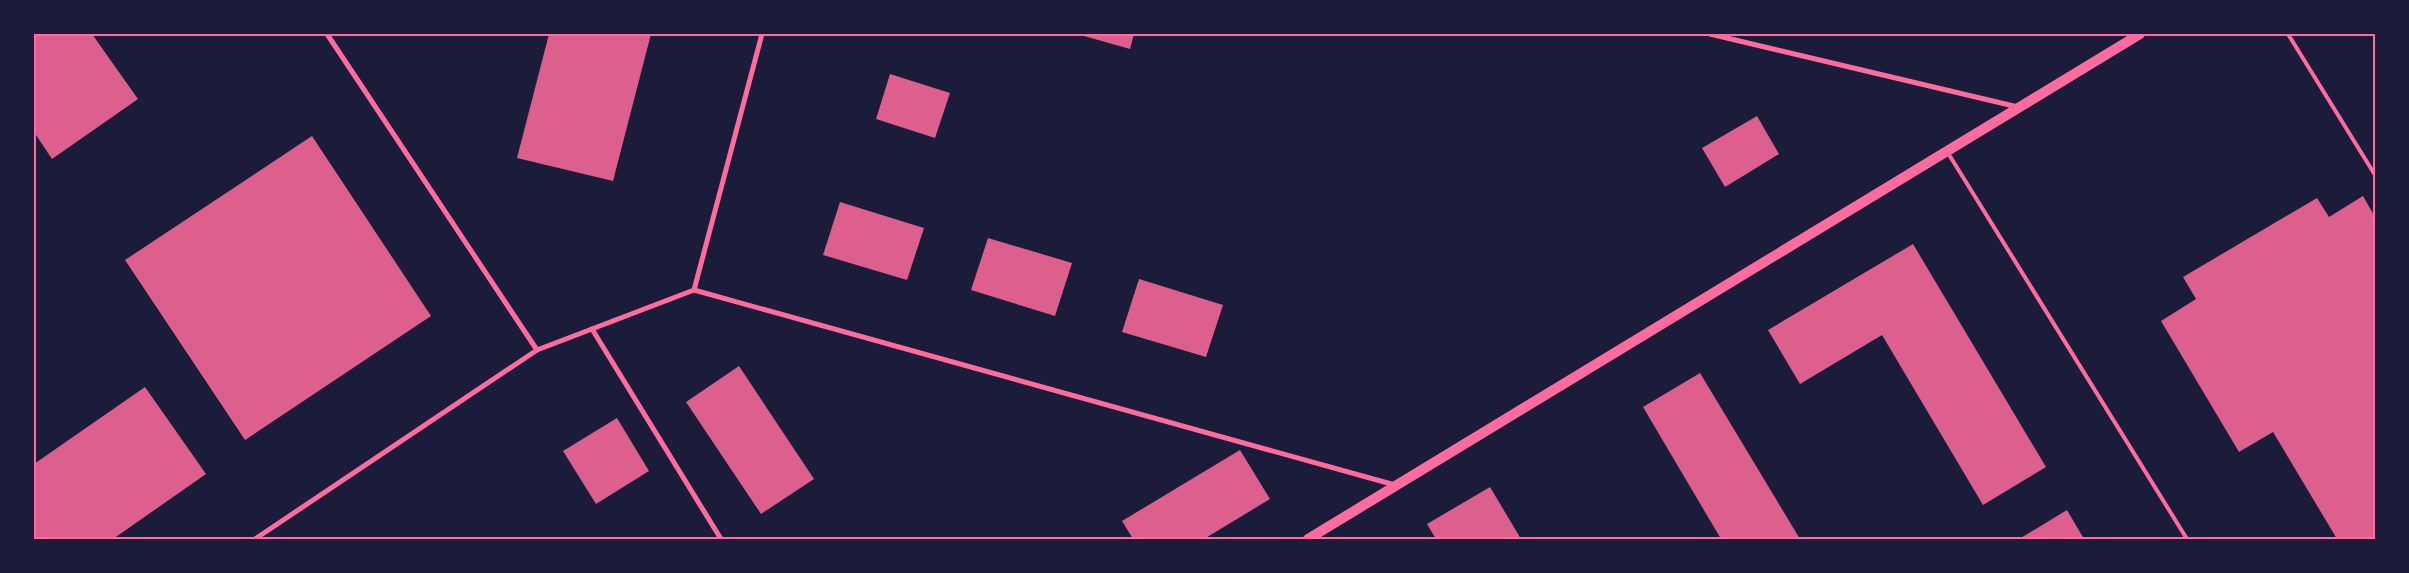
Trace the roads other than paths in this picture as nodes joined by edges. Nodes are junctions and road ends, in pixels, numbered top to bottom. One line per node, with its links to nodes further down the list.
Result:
1 (327, 34): 11 (street)
2 (762, 34): 9 (street)
3 (1710, 34): 6 (street)
4 (2140, 34): 6 (main road)
5 (2288, 34): 8 (lane)
6 (2019, 107): 7 (main road)
7 (1947, 151): 12 (main road); 16 (lane)
8 (2375, 175)
9 (694, 290): 10 (street); 12 (street)
10 (592, 329): 11 (street); 14 (street)
11 (537, 350): 13 (street)
12 (1396, 486): 15 (main road)
13 (255, 539)
14 (721, 539)
15 (1308, 539)
16 (2187, 539)

